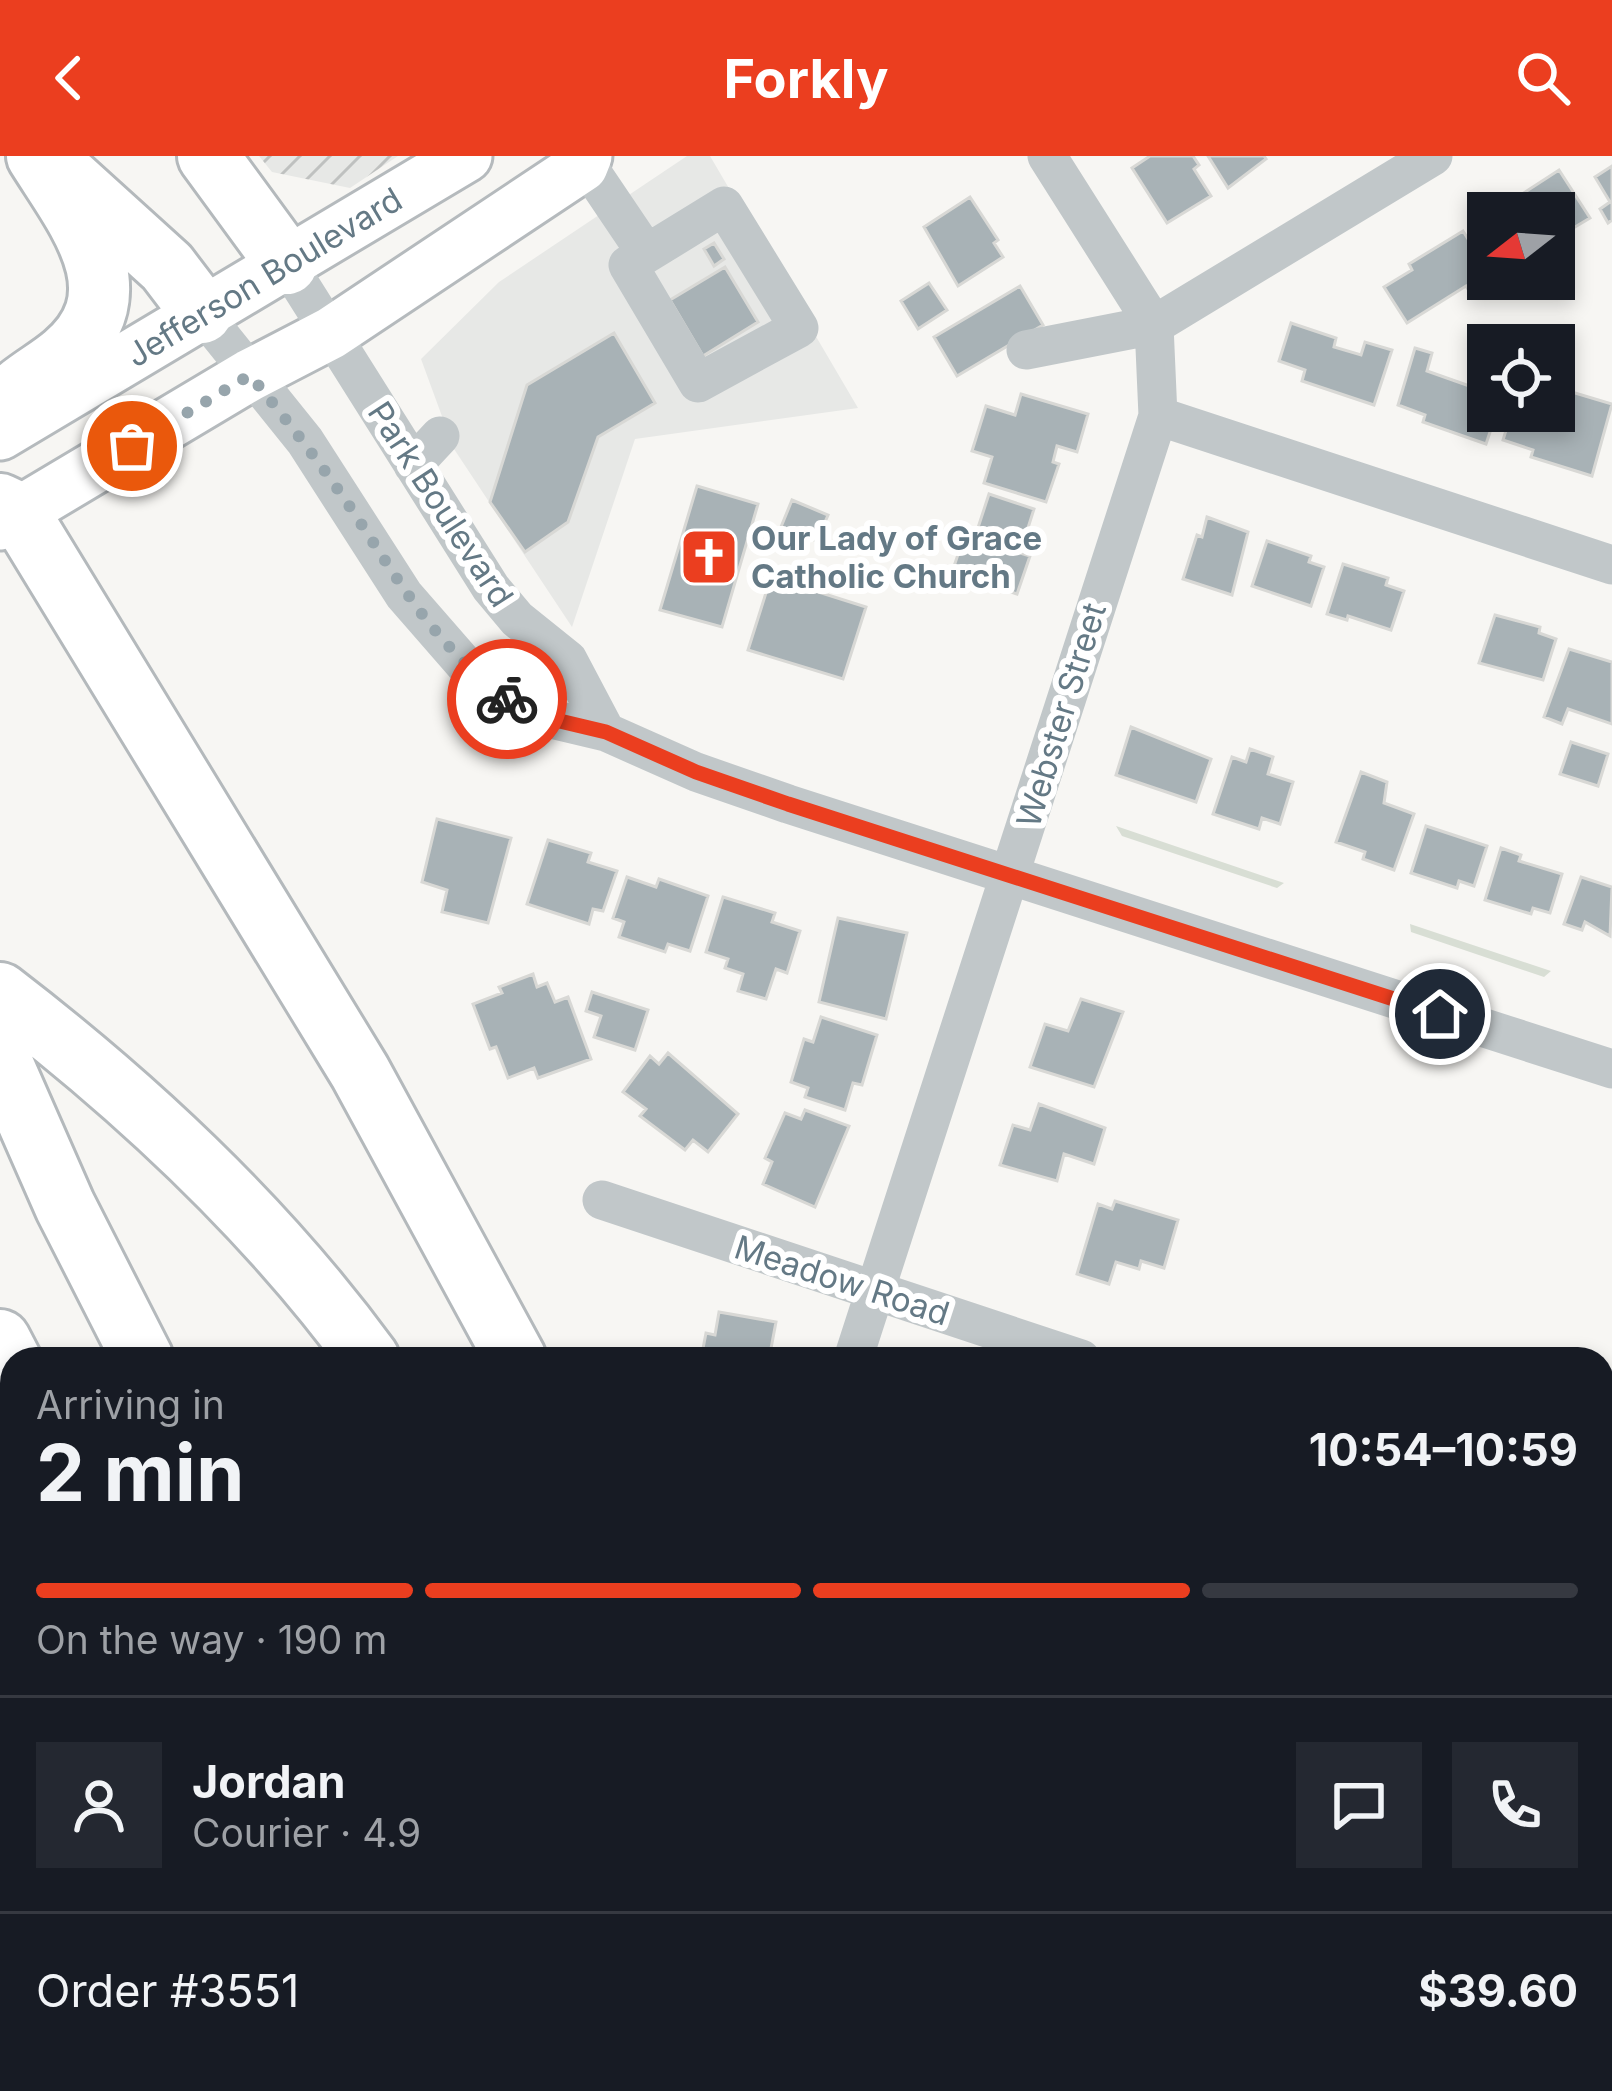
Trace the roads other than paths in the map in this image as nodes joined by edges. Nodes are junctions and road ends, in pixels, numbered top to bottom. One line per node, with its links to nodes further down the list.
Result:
1 (41, 156): 9 (highway); 14 (highway)
2 (208, 156): 8 (highway)
3 (466, 156): 8 (main road, Jefferson Boulevard)
4 (1047, 156): 10 (street, Webster Street)
5 (1433, 156): 10 (street)
6 (585, 158): 7 (street); 11 (main road)
7 (646, 254): 7 (street)
8 (286, 264): 9 (main road, Jefferson Boulevard); 11 (street, Park Boulevard)
9 (202, 313): 13 (street); 16 (main road, Jefferson Boulevard)
10 (1154, 325): 12 (street); 15 (street, Webster Street)
11 (331, 333): 13 (main road); 19 (street, Park Boulevard)
12 (1026, 350)
13 (250, 375): 17 (main road); 19 (street)
14 (0, 409)
15 (1158, 416): 18 (street); 20 (street, Webster Street)
16 (0, 434)
17 (6, 514): 28 (highway)
18 (1612, 565)
19 (606, 732): 20 (street)
20 (1011, 876): 23 (street); 25 (street, Webster Street)
21 (0, 993): 27 (highway)
22 (0, 1058): 26 (highway)
23 (1612, 1070)
24 (602, 1200): 25 (street, Meadow Road)
25 (874, 1291): 29 (street, Webster Street); 30 (street, Meadow Road)
26 (137, 1347)
27 (358, 1347)
28 (509, 1347)
29 (857, 1347)
30 (1044, 1347)

